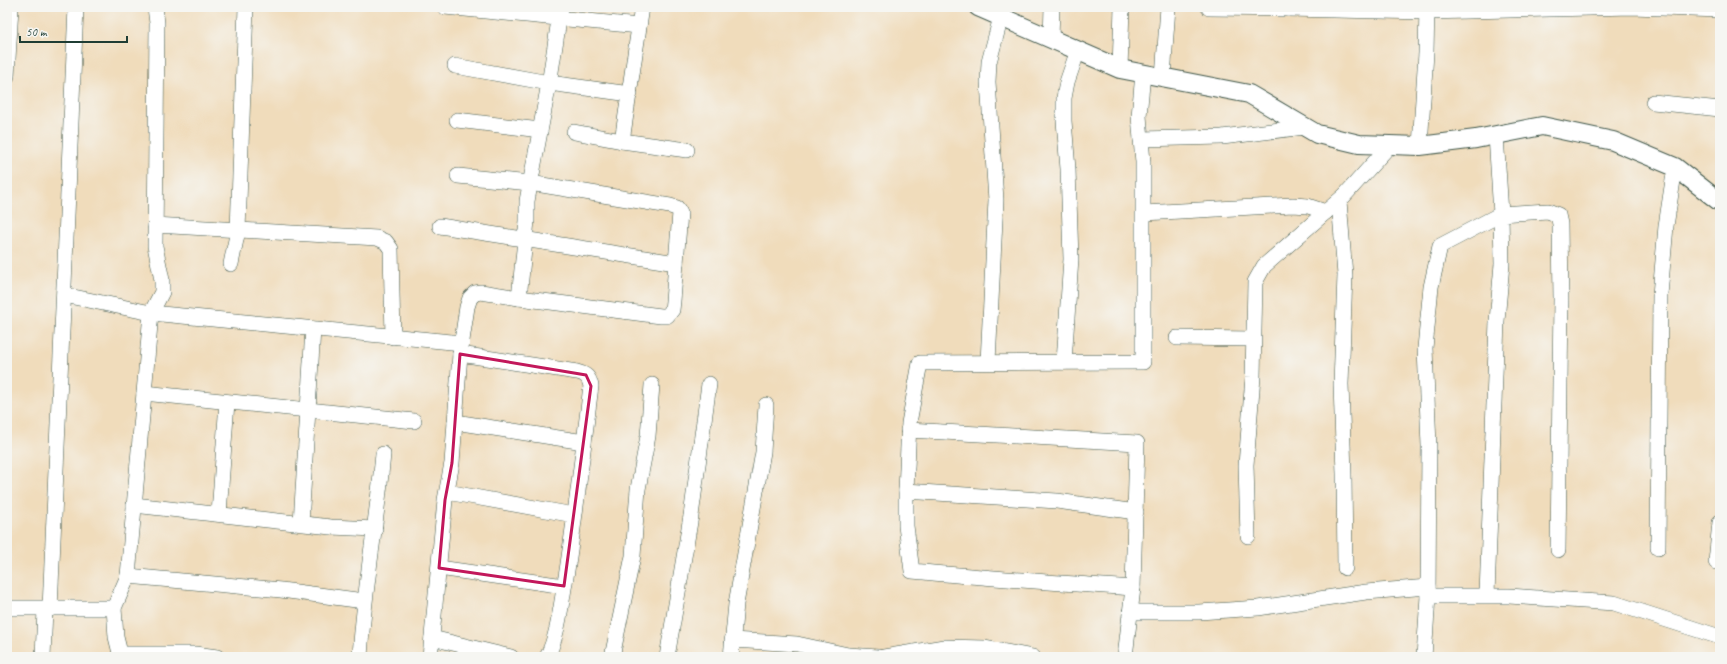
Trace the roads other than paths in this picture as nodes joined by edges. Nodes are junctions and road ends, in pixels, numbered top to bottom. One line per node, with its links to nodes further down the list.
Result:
1 (11, 7): 22 (street)
2 (76, 7): 52 (street)
3 (155, 7): 46 (street)
4 (246, 7): 48 (street)
5 (445, 7): 15 (street)
6 (642, 7): 16 (street)
7 (1052, 7): 17 (street)
8 (1122, 7): 20 (street)
9 (1168, 7): 23 (street)
10 (1209, 8): 11 (street)
11 (1288, 8): 12 (street)
12 (1427, 10): 13 (street); 36 (street)
13 (1720, 10)
14 (989, 11): 17 (street); 60 (street)
15 (560, 13): 16 (street); 24 (street)
16 (639, 26): 25 (street)
17 (1051, 39): 18 (street)
18 (1078, 50): 20 (street); 61 (street)
19 (455, 66): 24 (street)
20 (1120, 69): 21 (street)
21 (1143, 74): 23 (street); 33 (street)
22 (7, 76)
23 (1163, 77): 29 (street)
24 (549, 83): 25 (street); 30 (street)
25 (630, 94): 34 (street)
26 (1653, 102): 27 (street)
27 (1720, 109)
28 (457, 120): 30 (street)
29 (1305, 128): 33 (street); 35 (street)
30 (540, 130): 40 (street)
31 (574, 132): 34 (street)
32 (1496, 135): 36 (street); 38 (street); 45 (street)
33 (1141, 139): 44 (street)
34 (622, 141): 37 (street)
35 (1390, 145): 36 (street); 41 (street)
36 (1420, 146)
37 (687, 150)
38 (1675, 167): 42 (street); 83 (street)
39 (458, 176): 40 (street)
40 (530, 183): 49 (street); 50 (street)
41 (1339, 201): 43 (street); 87 (street)
42 (1720, 202)
43 (1326, 212): 44 (street); 58 (street)
44 (1144, 213): 61 (street)
45 (1501, 214): 84 (street); 91 (street); 92 (street)
46 (155, 225): 48 (street); 54 (street)
47 (440, 226): 49 (street)
48 (238, 230): 51 (street); 56 (street)
49 (525, 240): 50 (street); 53 (street)
50 (676, 263): 53 (street)
51 (231, 264)
52 (64, 295): 54 (street); 96 (street)
53 (520, 298): 59 (street)
54 (152, 313): 55 (street); 64 (street)
55 (313, 329): 56 (street); 67 (street)
56 (394, 337): 59 (street)
57 (1177, 338): 58 (street)
58 (1254, 339): 82 (street)
59 (461, 348): 69 (street); 71 (street)
60 (988, 362): 61 (street); 70 (street)
61 (1064, 362)
62 (710, 384): 109 (street)
63 (652, 385): 108 (street)
64 (144, 393): 65 (street); 75 (street)
65 (227, 402): 67 (street); 77 (street)
66 (766, 404): 100 (street)
67 (308, 411): 68 (street); 80 (street)
68 (414, 421)
69 (455, 422): 71 (street); 74 (street)
70 (908, 430): 73 (street); 76 (street)
71 (584, 442): 78 (street)
72 (382, 454): 81 (street)
73 (906, 491): 76 (street); 90 (street)
74 (447, 492): 78 (street); 86 (street)
75 (134, 505): 77 (street); 88 (street)
76 (1136, 512): 90 (street)
77 (220, 514): 80 (street)
78 (574, 515): 89 (street)
79 (1720, 522): 85 (street)
80 (301, 523): 81 (street)
81 (375, 529): 93 (street)
82 (1248, 536)
83 (1658, 548)
84 (1558, 550)
85 (1716, 562)
86 (439, 568): 89 (street); 99 (street)
87 (1345, 568)
88 (128, 576): 93 (street); 95 (street)
89 (564, 586): 107 (street)
90 (1133, 588): 97 (street)
91 (1428, 591): 92 (street); 97 (street); 115 (street)
92 (1486, 595): 98 (street)
93 (364, 601): 104 (street)
94 (7, 608): 96 (street)
95 (114, 608): 96 (street); 101 (street)
96 (48, 609): 102 (street)
97 (1130, 612): 114 (street)
98 (1720, 637)
99 (432, 638): 105 (street); 106 (street)
100 (732, 640): 110 (street); 111 (street)
101 (121, 656): 103 (street)
102 (44, 657)
103 (217, 657)
104 (360, 657)
105 (430, 657)
106 (511, 657)
107 (547, 657)
108 (612, 657)
109 (668, 657)
110 (731, 657)
111 (878, 657)
112 (884, 657): 113 (street)
113 (1034, 657)
114 (1125, 657)
115 (1424, 657)

